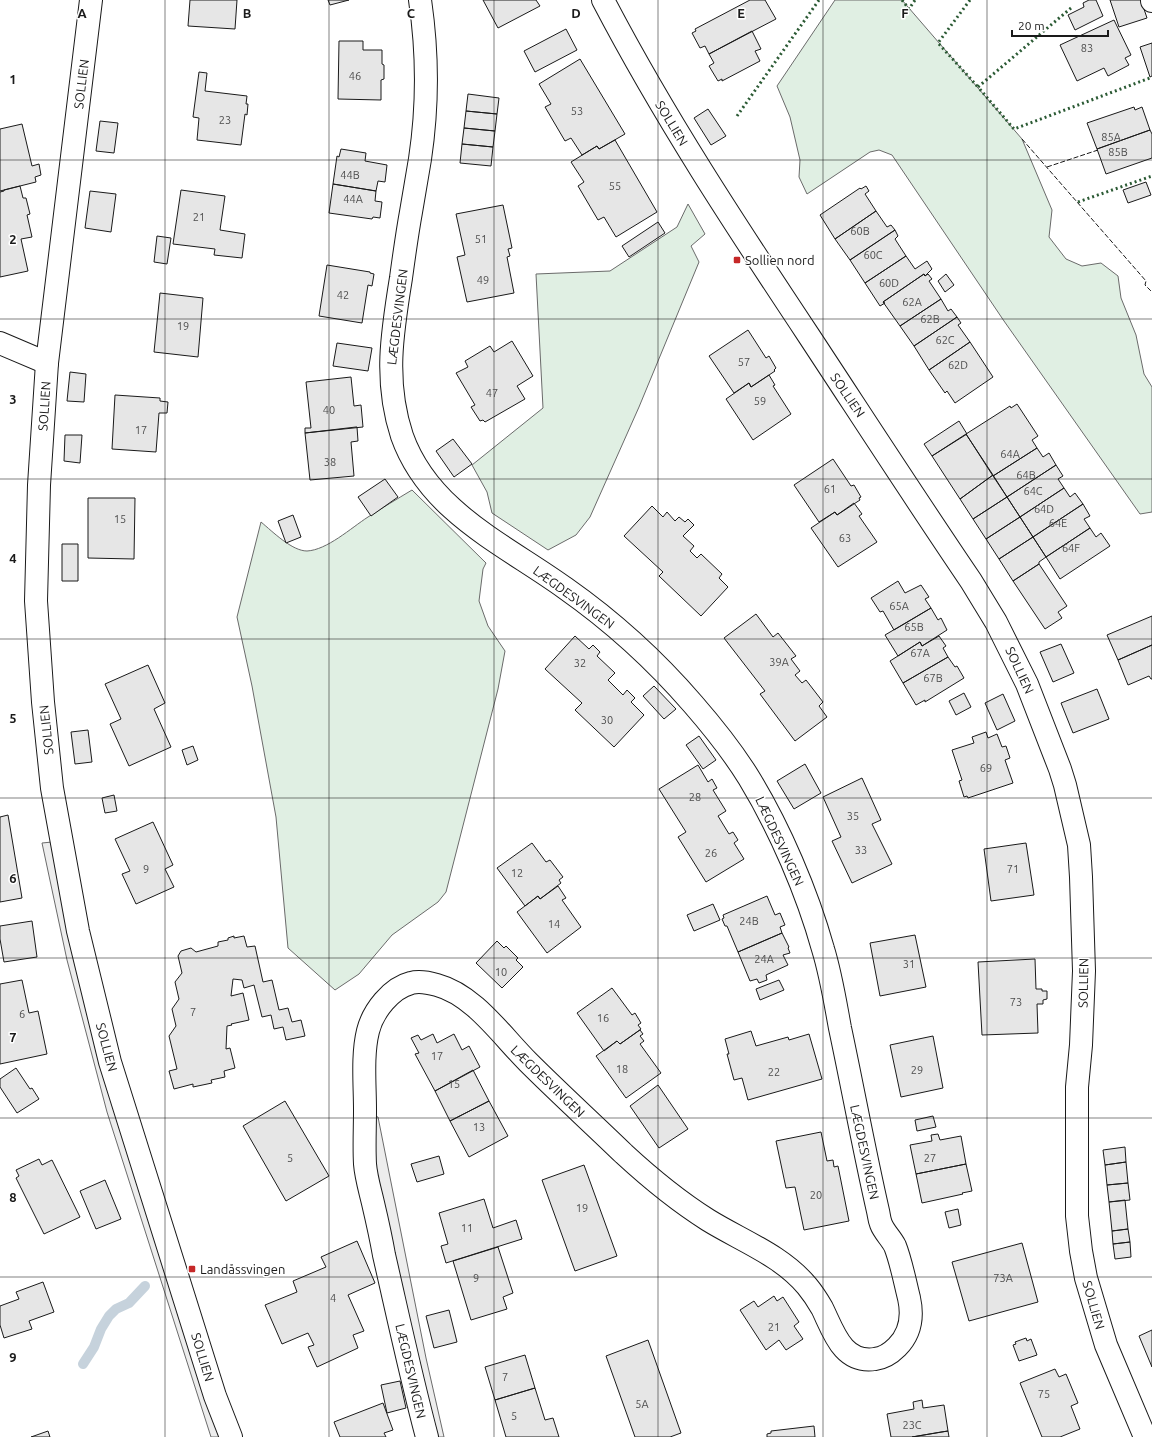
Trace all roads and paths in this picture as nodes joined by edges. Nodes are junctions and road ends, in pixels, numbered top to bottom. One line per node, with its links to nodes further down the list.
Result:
1 (91, 0): 5 (street, SOLLIEN)
2 (420, 0): 7 (street, LÆGDESVINGEN)
3 (603, 0): 8 (street, SOLLIEN)
4 (0, 343): 5 (street)
5 (47, 363): 6 (street, SOLLIEN)
6 (231, 1437)
7 (427, 1437)
8 (1145, 1437)

